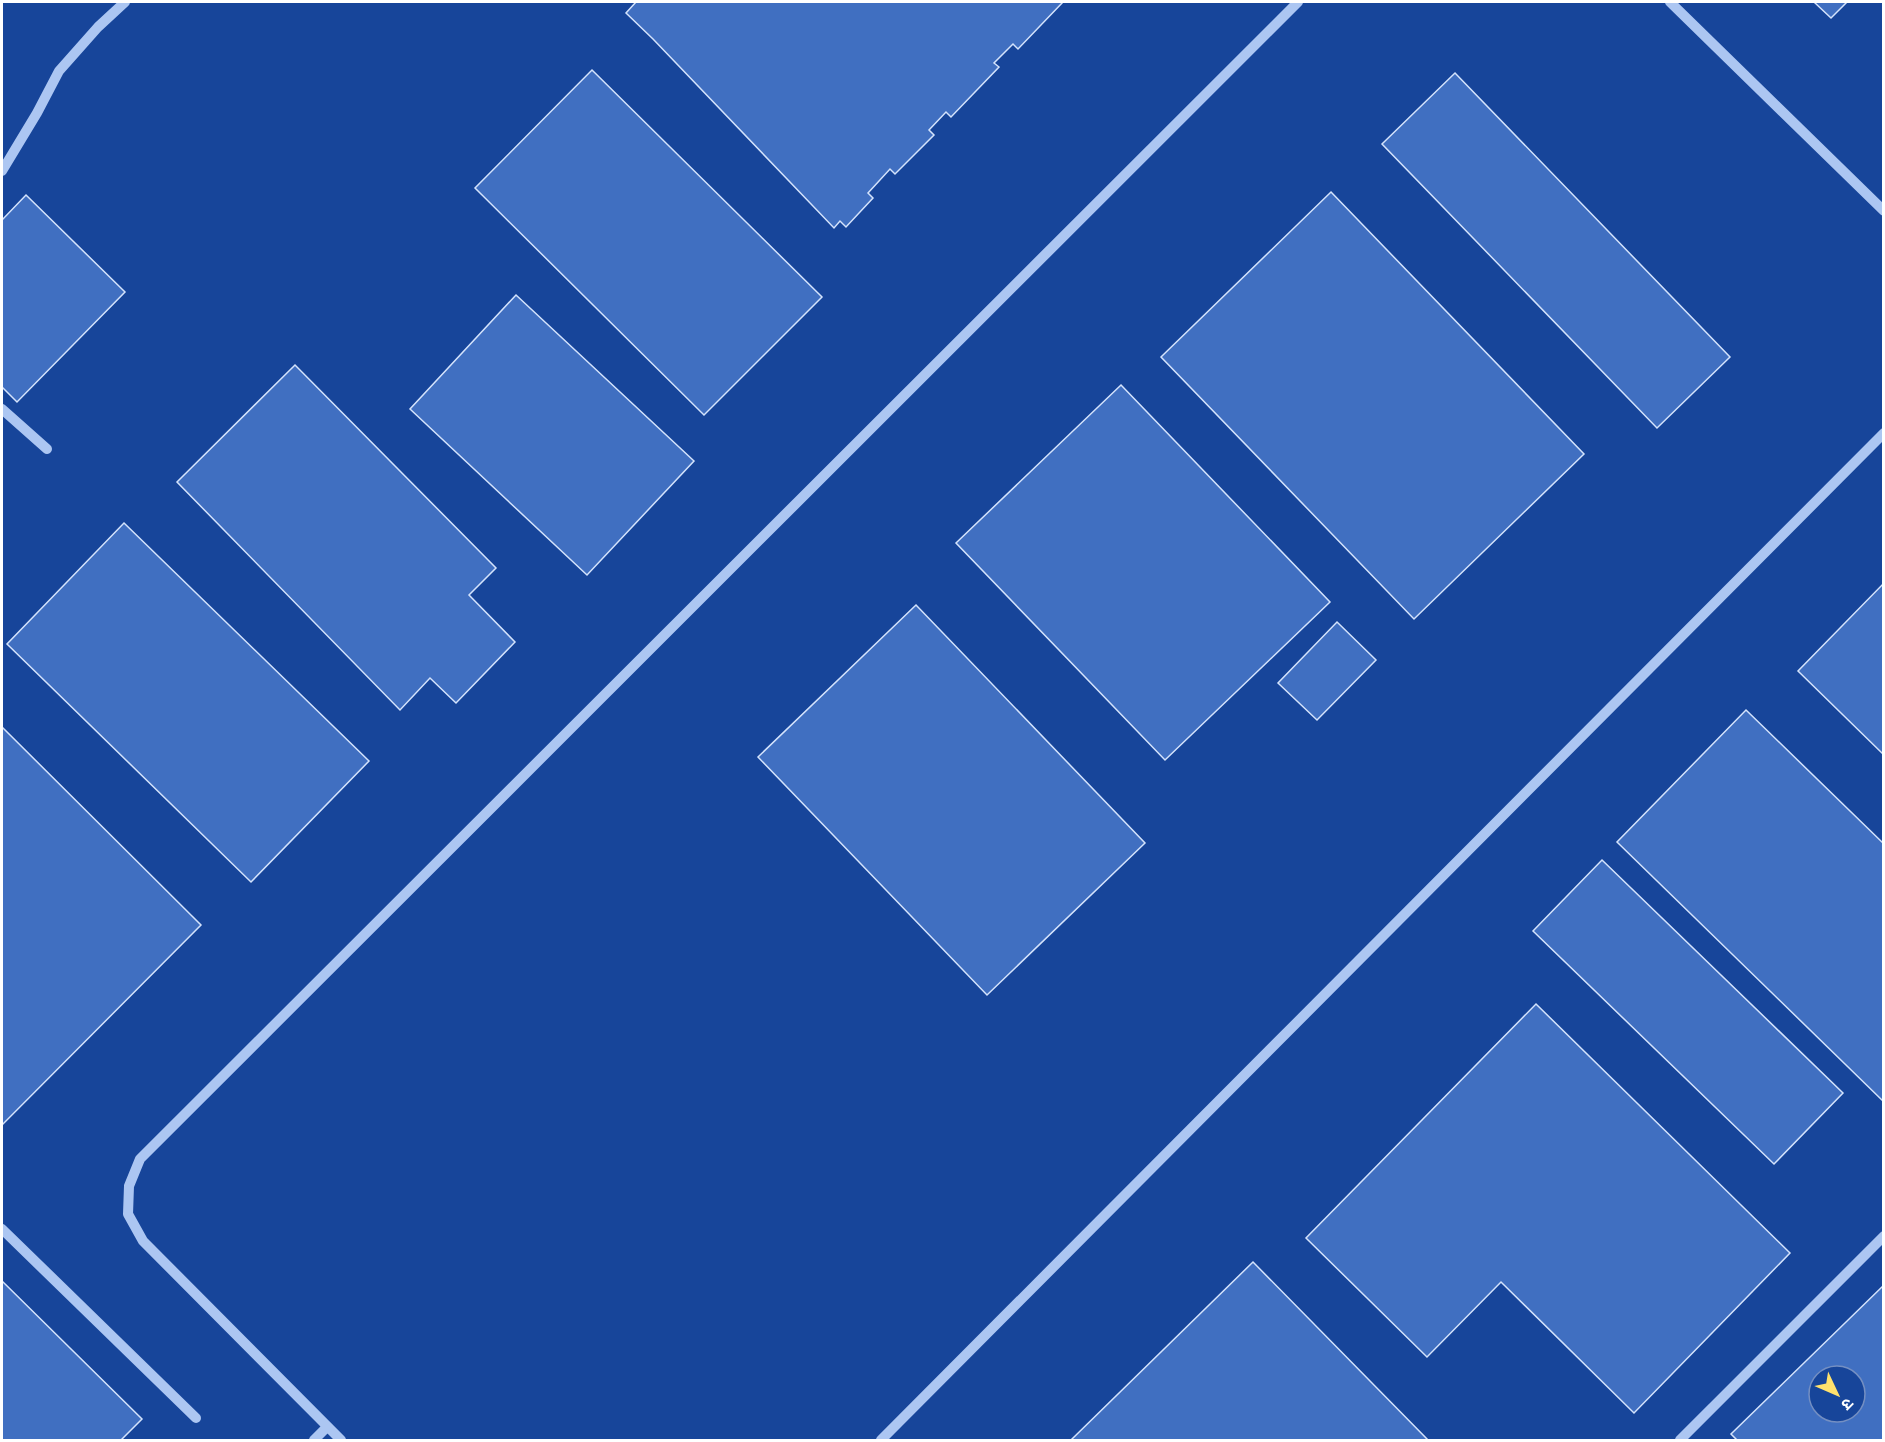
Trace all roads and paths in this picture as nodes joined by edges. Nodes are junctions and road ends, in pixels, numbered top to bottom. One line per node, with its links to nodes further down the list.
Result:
1 (125, 2): 4 (street)
2 (1298, 2): 12 (street)
3 (1670, 2): 5 (street)
4 (2, 171)
5 (1884, 211)
6 (2, 409): 8 (street)
7 (1884, 434): 15 (street)
8 (47, 449)
9 (2, 1229): 11 (street)
10 (1884, 1236): 16 (street)
11 (196, 1418)
12 (327, 1427): 13 (street); 14 (street)
13 (314, 1440)
14 (341, 1440)
15 (881, 1440)
16 (1680, 1440)

